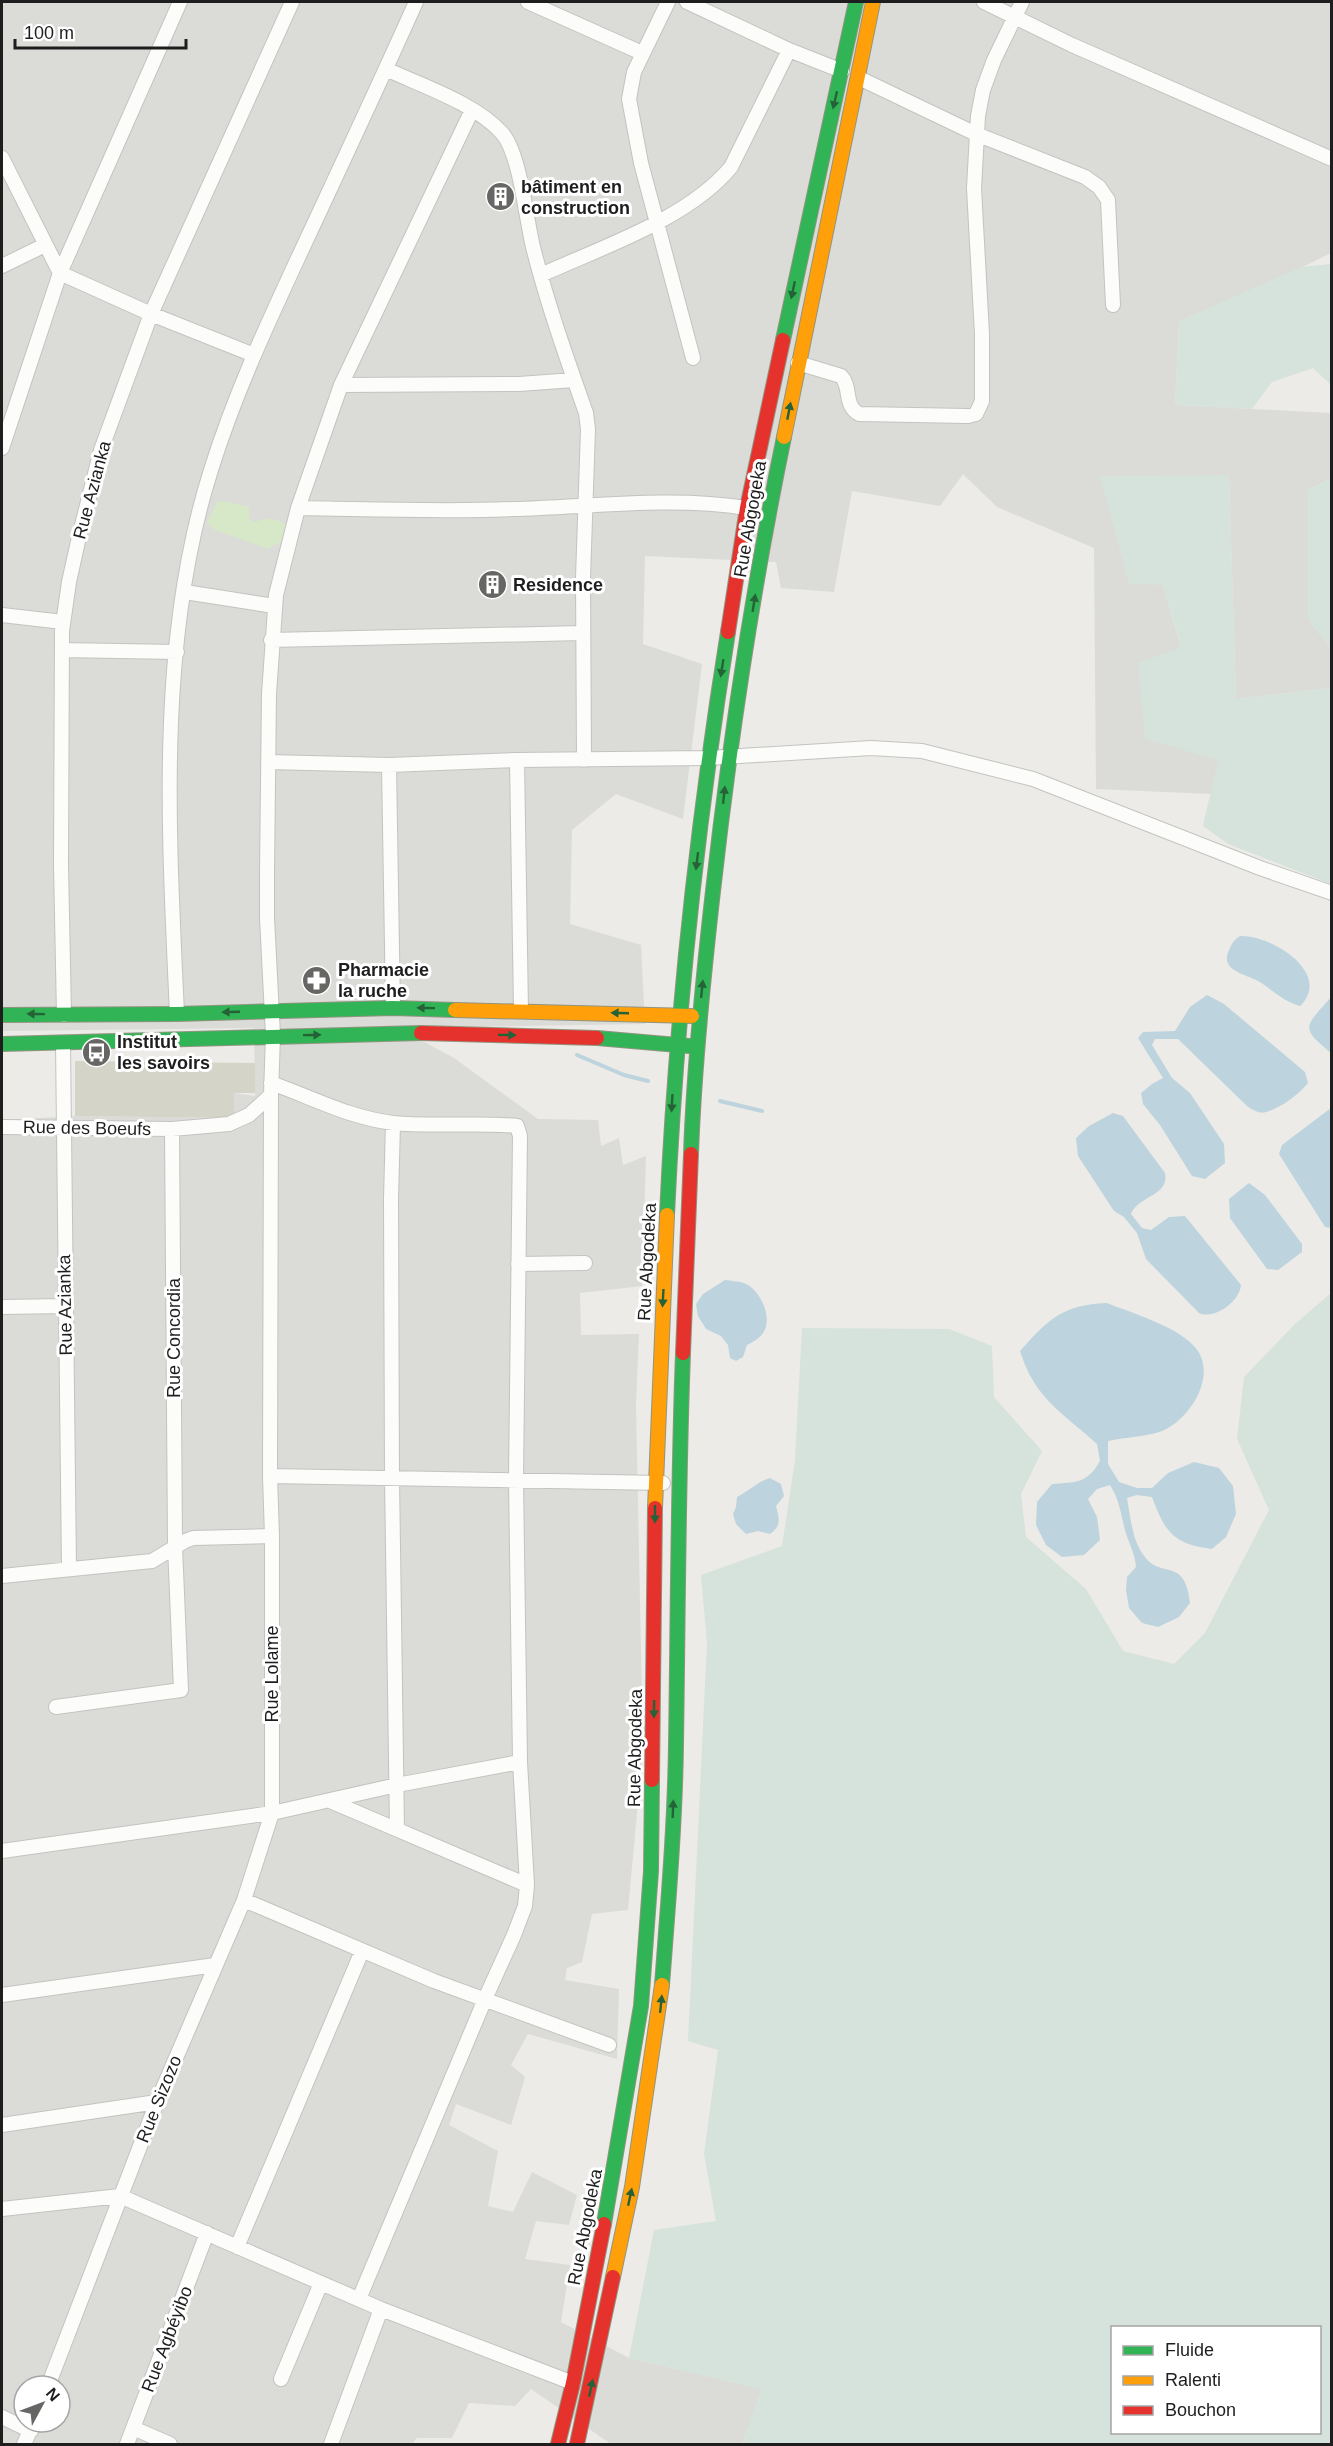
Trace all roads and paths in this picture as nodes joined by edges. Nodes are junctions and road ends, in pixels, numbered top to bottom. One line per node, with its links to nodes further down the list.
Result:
1 (180, 2): 24 (street)
2 (292, 2): 27 (street, Rue Azianka)
3 (416, 2): 14 (street)
4 (528, 2): 13 (street)
5 (668, 2): 13 (street)
6 (687, 2): 12 (street)
7 (856, 2): 15 (main road, Rue Abgogeka)
8 (873, 2): 16 (main road, Rue Abgogeka)
9 (984, 2): 11 (street)
10 (1022, 2): 11 (street)
11 (1016, 17): 18 (street); 20 (street)
12 (789, 50): 15 (street); 21 (street)
13 (642, 53): 21 (street)
14 (386, 69): 17 (street); 28 (street)
15 (842, 71): 37 (main road, Rue Abgogeka, one-way to 37)
16 (859, 78): 18 (street); 30 (main road, Rue Abgogeka)
17 (472, 110): 25 (street); 32 (street, Rue Lolame)
18 (976, 134): 26 (street); 30 (street)
19 (2, 158): 22 (street)
20 (1332, 159)
21 (657, 222): 25 (street); 29 (street)
22 (45, 244): 23 (street); 24 (street)
23 (2, 266)
24 (60, 273): 27 (street); 33 (street)
25 (541, 275): 31 (street)
26 (1113, 305)
27 (152, 314): 28 (street); 41 (street, Rue Azianka)
28 (254, 355): 38 (street)
29 (693, 358)
30 (798, 363): 46 (main road, Rue Abgogeka, one-way to 30)
31 (574, 380): 32 (street); 35 (street)
32 (341, 385): 36 (street, Rue Lolame)
33 (8, 407): 34 (street)
34 (2, 447)
35 (587, 507): 36 (street); 37 (street); 42 (street)
36 (298, 508): 39 (street, Rue Lolame)
37 (747, 508): 47 (main road, Rue Abgogeka, one-way to 47)
38 (185, 591): 39 (street); 45 (street)
39 (274, 606): 43 (street, Rue Lolame)
40 (2, 615): 41 (street)
41 (63, 622): 44 (street, Rue Azianka)
42 (582, 633): 43 (street); 49 (street)
43 (271, 640): 50 (street, Rue Lolame)
44 (62, 650): 45 (street); 59 (street, Rue Azianka)
45 (177, 651): 56 (street)
46 (728, 756): 47 (street); 52 (street); 60 (main road, Rue Abgogeka, one-way to 46)
47 (708, 758): 49 (street); 57 (main road, Rue Abgogeka, one-way to 57)
48 (517, 760): 49 (street); 51 (street); 54 (street)
49 (584, 760)
50 (269, 762): 51 (street); 55 (street, Rue Lolame)
51 (389, 765): 53 (street)
52 (1332, 893)
53 (393, 1008): 54 (main road, one-way to 53); 55 (main road)
54 (521, 1010): 57 (main road, one-way to 54)
55 (272, 1011): 56 (main road, one-way to 56); 61 (street, Rue Lolame)
56 (177, 1014): 59 (main road)
57 (679, 1014): 60 (main road); 64 (main road, Rue Abgodeka)
58 (2, 1015): 59 (main road, one-way to 58)
59 (64, 1015)
60 (699, 1016): 65 (main road, Rue Abgogeka)
61 (273, 1035): 62 (main road); 64 (main road, one-way to 64); 66 (street, Rue Lolame)
62 (63, 1043): 63 (main road); 69 (street, Rue Azianka)
63 (2, 1044)
64 (677, 1045): 65 (main road); 78 (main road, Rue Abgodeka, one-way to 78)
65 (696, 1047): 79 (main road, Rue Abgodeka)
66 (271, 1089): 67 (street); 70 (street, Rue des Boeufs); 75 (street, Rue Lolame)
67 (393, 1123): 71 (street); 76 (street)
68 (2, 1127): 69 (street, Rue des Boeufs)
69 (63, 1128): 70 (street, Rue des Boeufs); 73 (street, Rue Azianka)
70 (172, 1129): 81 (street, Rue Concordia)
71 (518, 1263): 72 (street); 77 (street)
72 (585, 1263)
73 (65, 1306): 74 (street); 82 (street, Rue Azianka)
74 (2, 1307)
75 (270, 1476): 76 (street); 80 (street, Rue Lolame)
76 (392, 1477): 77 (street); 86 (street)
77 (516, 1479): 78 (street); 85 (street)
78 (655, 1483): 79 (street); 109 (main road, Rue Abgodeka, one-way to 109)
79 (678, 1484): 115 (main road, Rue Abgodeka, one-way to 79)
80 (272, 1536): 81 (street); 88 (street, Rue Lolame)
81 (175, 1546): 82 (street); 84 (street, Rue Concordia)
82 (69, 1568): 83 (street)
83 (2, 1576)
84 (56, 1707)
85 (520, 1762): 86 (street); 91 (street)
86 (397, 1785): 87 (street); 89 (street)
87 (330, 1801): 88 (street); 89 (street)
88 (272, 1813): 90 (street); 92 (street, Rue Sizozo)
89 (397, 1828): 91 (street)
90 (2, 1851)
91 (527, 1885): 96 (street)
92 (244, 1900): 93 (street); 94 (street, Rue Sizozo)
93 (362, 1951): 96 (street); 103 (street)
94 (215, 1965): 95 (street); 98 (street, Rue Sizozo)
95 (2, 1995)
96 (485, 1999): 97 (street); 105 (street)
97 (609, 2045)
98 (157, 2103): 99 (street); 100 (street, Rue Sizozo)
99 (2, 2125)
100 (120, 2196): 101 (street); 102 (street); 107 (street, Rue Sizozo)
101 (2, 2209)
102 (207, 2233): 103 (street); 110 (street, Rue Agbéyibo)
103 (237, 2247): 104 (street)
104 (321, 2283): 105 (street); 108 (street)
105 (359, 2299): 106 (street)
106 (381, 2309): 109 (street); 113 (street)
107 (53, 2374)
108 (281, 2379)
109 (573, 2383): 114 (main road, Rue Abgodeka)
110 (133, 2428): 111 (street, Rue Agbéyibo); 112 (street)
111 (127, 2445)
112 (170, 2445)
113 (331, 2445)
114 (558, 2445)
115 (577, 2445)

